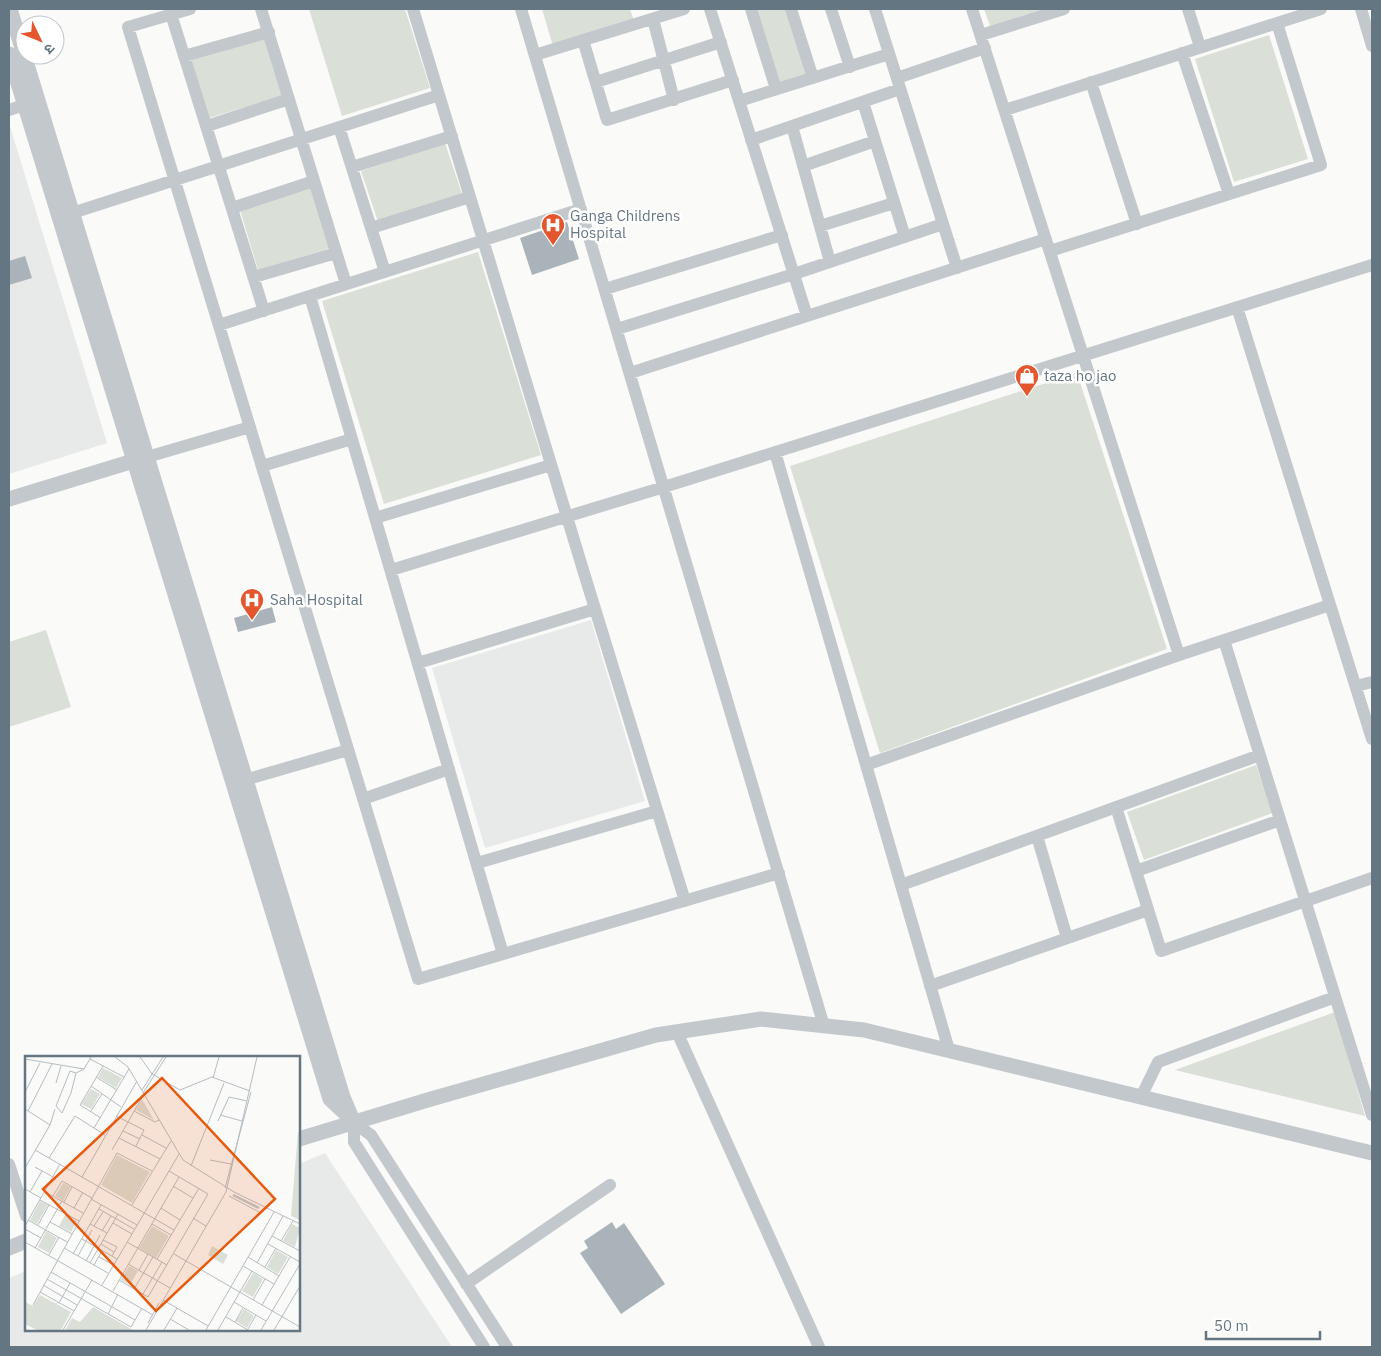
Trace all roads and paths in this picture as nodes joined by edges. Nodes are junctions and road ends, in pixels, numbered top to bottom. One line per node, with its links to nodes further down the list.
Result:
1 (10, 9): 46 (street)
2 (190, 9): 18 (street)
3 (262, 9): 21 (street)
4 (413, 9): 41 (street)
5 (521, 9): 31 (street)
6 (684, 9): 17 (street)
7 (710, 9): 24 (street)
8 (751, 9): 40 (street)
9 (791, 9): 35 (street)
10 (831, 9): 34 (street)
11 (875, 9): 30 (street)
12 (972, 9): 22 (street)
13 (1064, 9): 22 (street)
14 (1188, 9): 26 (street)
15 (1321, 9): 20 (street)
16 (1361, 9): 25 (street)
17 (670, 11): 19 (street)
18 (171, 14): 32 (street); 59 (street)
19 (653, 19): 23 (street); 33 (street)
20 (1277, 23): 26 (street); 61 (street)
21 (269, 32): 32 (street); 42 (street)
22 (981, 35): 27 (street)
23 (583, 40): 31 (street); 37 (street)
24 (720, 42): 33 (street); 36 (street)
25 (1372, 46)
26 (1200, 47): 28 (street)
27 (985, 48): 39 (street); 48 (street)
28 (1182, 53): 38 (street); 61 (street)
29 (9, 54): 46 (street)
30 (889, 54): 34 (street); 39 (street)
31 (535, 55): 65 (street)
32 (184, 56): 49 (street)
33 (665, 60): 37 (street); 43 (street)
34 (850, 67): 35 (street)
35 (813, 78): 40 (street)
36 (732, 80): 43 (street); 44 (street)
37 (596, 82): 43 (street)
38 (1091, 82): 48 (street); 68 (street)
39 (898, 84): 45 (street); 67 (street)
40 (776, 90): 44 (street)
41 (439, 95): 51 (street); 52 (street)
42 (289, 99): 49 (street); 53 (street)
43 (674, 100)
44 (739, 101): 54 (street)
45 (863, 102): 50 (street); 55 (street)
46 (31, 103): 47 (street); 66 (street)
47 (9, 110)
48 (1005, 110): 74 (street)
49 (207, 126): 56 (street)
50 (792, 126): 54 (street); 57 (street)
51 (339, 127): 53 (street); 58 (street)
52 (452, 136): 58 (street); 62 (street)
53 (301, 139): 56 (street); 60 (street)
54 (751, 140): 71 (street)
55 (876, 141): 57 (street); 63 (street)
56 (219, 166): 59 (street); 64 (street)
57 (803, 166): 69 (street)
58 (352, 167): 70 (street)
59 (174, 180): 66 (street); 88 (street)
60 (314, 181): 64 (street); 75 (street)
61 (1229, 194): 68 (street)
62 (470, 197): 70 (street); 73 (street)
63 (894, 203): 69 (street); 72 (street)
64 (232, 208): 81 (street)
65 (581, 209): 73 (street); 83 (street)
66 (66, 215): 95 (street)
67 (943, 224): 72 (street); 78 (street)
68 (1137, 224): 74 (street)
69 (820, 226): 76 (street)
70 (372, 228): 79 (street)
71 (782, 236): 80 (street); 83 (street)
72 (904, 237): 76 (street)
73 (483, 240): 79 (street); 96 (street)
74 (1048, 245): 78 (street); 90 (street)
75 (336, 253): 81 (street); 82 (street)
76 (830, 262): 80 (street)
77 (1372, 265): 85 (street)
78 (957, 268): 87 (street)
79 (385, 272): 82 (street)
80 (794, 274): 87 (street); 89 (street)
81 (254, 278): 86 (street)
82 (346, 284): 84 (street)
83 (605, 289): 89 (street)
84 (310, 296): 86 (street); 93 (street)
85 (1237, 307): 90 (street); 103 (street)
86 (264, 311): 88 (street)
87 (807, 316): 91 (street)
88 (219, 325): 92 (street)
89 (617, 329): 91 (street)
90 (1084, 356): 94 (street); 106 (street)
91 (630, 373): 98 (street)
92 (250, 427): 95 (street); 97 (street)
93 (352, 439): 97 (street); 101 (street)
94 (775, 452): 98 (street); 113 (street)
95 (140, 459): 99 (street); 115 (street)
96 (551, 465): 100 (street); 101 (street)
97 (262, 466): 111 (street)
98 (664, 487): 100 (street); 123 (street)
99 (9, 499)
100 (566, 516): 102 (street); 104 (street)
101 (375, 518): 102 (street)
102 (390, 570): 107 (street)
103 (1330, 605): 105 (street); 109 (street)
104 (595, 609): 107 (street); 118 (street)
105 (1224, 640): 106 (street); 112 (street)
106 (1179, 655): 113 (street)
107 (418, 663): 114 (street)
108 (1372, 682): 109 (street)
109 (1356, 686): 110 (street)
110 (1372, 739)
111 (348, 750): 115 (street); 116 (street)
112 (1260, 755): 117 (street); 119 (street)
113 (866, 765): 125 (street)
114 (449, 769): 116 (street); 121 (street)
115 (238, 781): 138 (street)
116 (363, 799): 130 (street)
117 (1116, 808): 120 (street); 122 (street)
118 (657, 811): 121 (street); 126 (street)
119 (1280, 820): 122 (street); 127 (street)
120 (1037, 836): 125 (street); 129 (street)
121 (477, 863): 130 (street)
122 (1136, 871): 128 (street)
123 (779, 873): 126 (street); 133 (street)
124 (1372, 878): 127 (street)
125 (901, 886): 131 (street)
126 (685, 901): 130 (street)
127 (1305, 902): 128 (street); 132 (street)
128 (1148, 910): 129 (street)
129 (1067, 938): 131 (street)
130 (503, 954)
131 (930, 986): 135 (street)
132 (1335, 997): 136 (street); 137 (street)
133 (824, 1026): 134 (street); 135 (street)
134 (677, 1032): 138 (street); 150 (street)
135 (949, 1050): 136 (street)
136 (1141, 1097): 140 (street)
137 (1372, 1115)
138 (354, 1123): 139 (street); 147 (street); 148 (street)
139 (300, 1140)
140 (1372, 1153)
141 (9, 1164): 143 (street)
142 (610, 1185): 147 (street)
143 (22, 1187): 144 (street)
144 (25, 1209)
145 (25, 1241): 146 (street)
146 (9, 1248)
147 (466, 1284): 149 (street)
148 (484, 1347)
149 (507, 1347)
150 (819, 1347)

